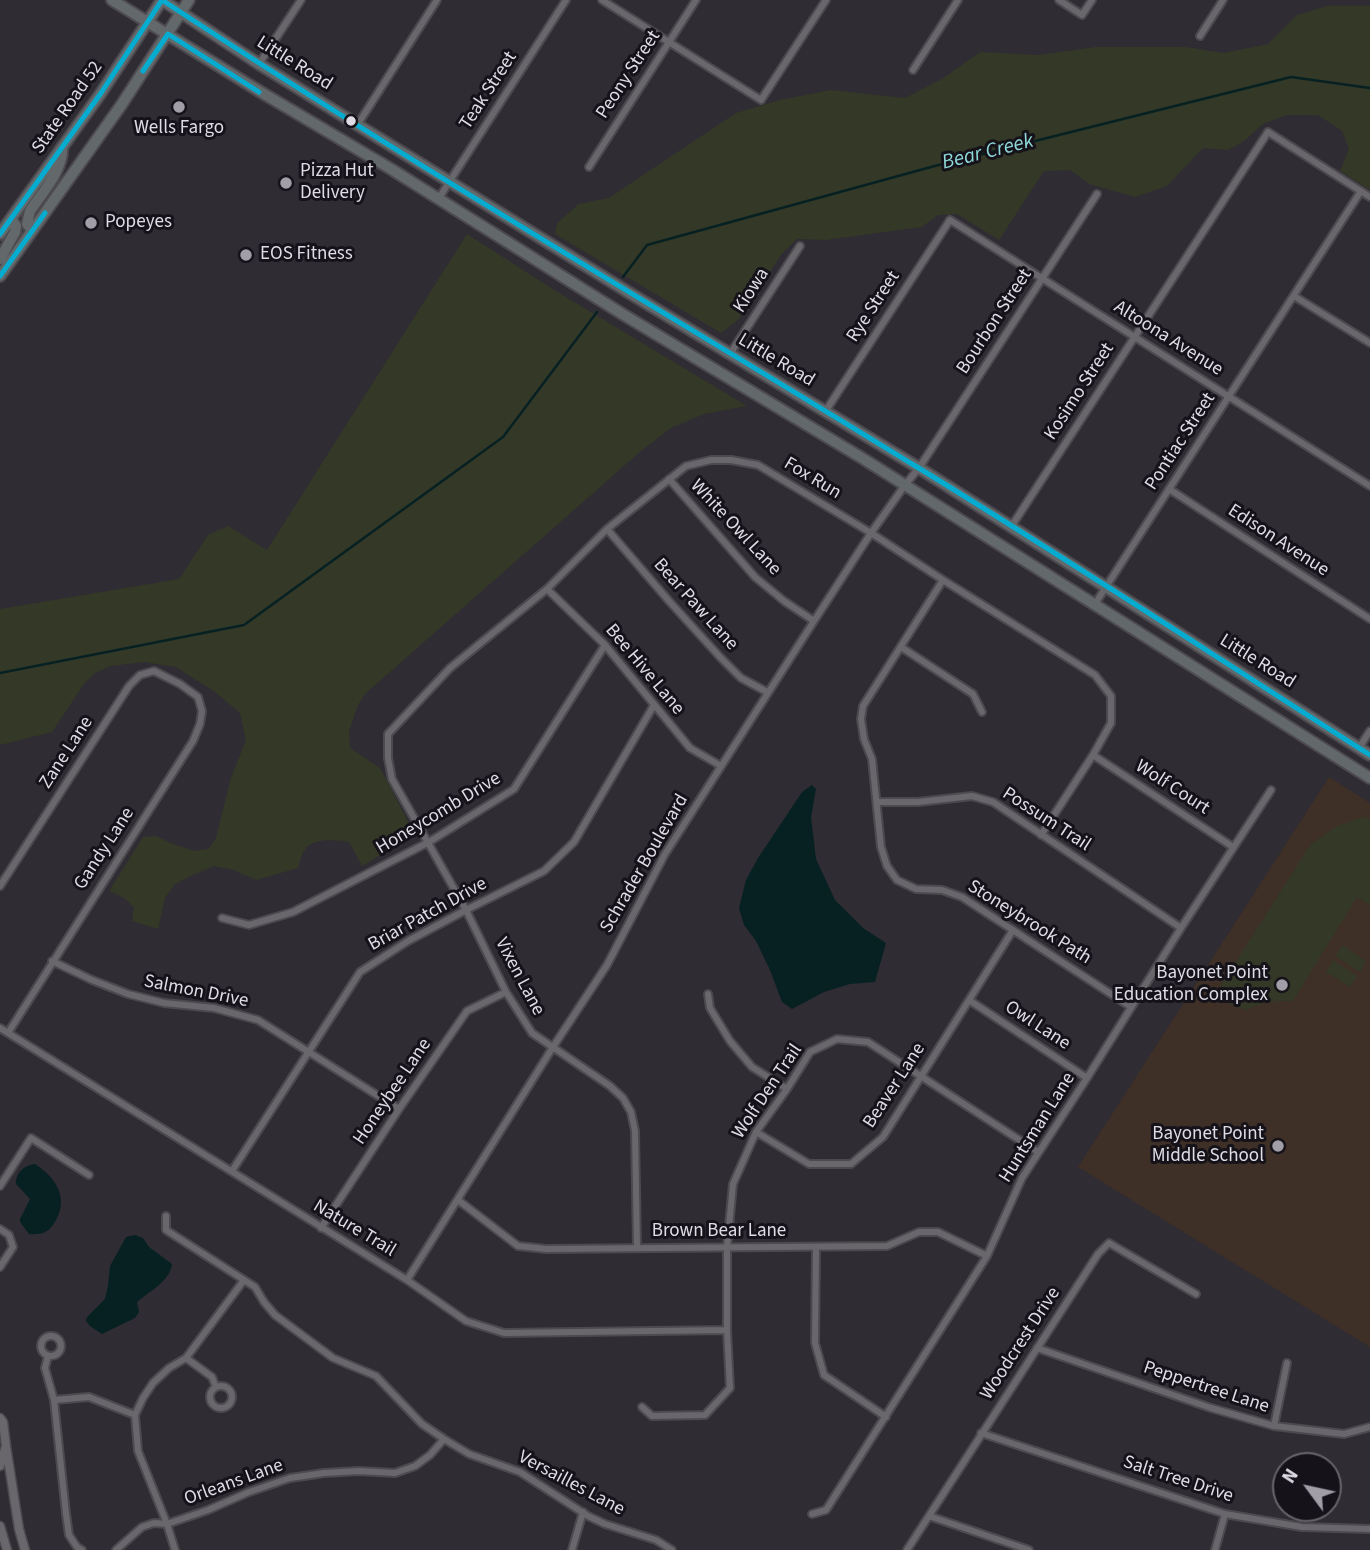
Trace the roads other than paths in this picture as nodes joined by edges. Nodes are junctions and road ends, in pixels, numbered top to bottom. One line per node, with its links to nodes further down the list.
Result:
1 (112, 0): 15 (main road, Little Road)
2 (162, 0): 14 (main road, Little Road); 15 (main road, State Road 52)
3 (189, 0): 14 (main road)
4 (301, 0): 19 (street)
5 (437, 0): 21 (street)
6 (566, 0): 24 (street, Teak Street)
7 (603, 0): 18 (street)
8 (696, 0): 18 (street, Peony Street)
9 (826, 0): 18 (street)
10 (958, 0): 20 (street)
11 (1059, 0): 12 (street)
12 (1092, 0)
13 (1223, 0): 17 (street)
14 (178, 7): 16 (main road); 19 (main road, Little Road)
15 (148, 22): 16 (main road, Little Road); 22 (main road, State Road 52)
16 (167, 34): 28 (main road, Little Road); 31 (main road)
17 (1200, 36)
18 (669, 42): 23 (street, Peony Street)
19 (259, 64): 21 (main road, Little Road)
20 (913, 70)
21 (358, 124): 24 (main road, Little Road)
22 (62, 148): 29 (main road, State Road 52); 31 (main road)
23 (589, 167)
24 (450, 181): 28 (street, Teak Street); 40 (main road, Little Road)
25 (1361, 191): 27 (street); 37 (street, Pontiac Street); 38 (street, Kosimo Street)
26 (1097, 194): 36 (street, Bourbon Street)
27 (1370, 197)
28 (439, 198): 45 (main road, Little Road)
29 (11, 219): 32 (main road, State Road 52); 34 (main road)
30 (950, 220): 36 (street, Altoona Avenue); 42 (street, Rye Street)
31 (32, 230): 35 (main road)
32 (0, 234)
33 (800, 246): 40 (street, Kiowa)
34 (0, 259)
35 (0, 276)
36 (1042, 278): 38 (street, Altoona Avenue); 43 (street, Bourbon Street)
37 (1294, 296): 39 (street); 41 (street, Pontiac Street)
38 (1135, 337): 41 (street, Altoona Avenue); 48 (street, Kosimo Street)
39 (1370, 343)
40 (730, 354): 42 (main road, Little Road)
41 (1229, 396): 46 (street, Altoona Avenue); 47 (street, Pontiac Street)
42 (825, 411): 43 (main road, Little Road)
43 (919, 468): 45 (street, Schrader Boulevard); 48 (main road, Little Road)
44 (669, 479): 49 (street, Fox Run); 50 (street, Fox Run); 56 (street, White Owl Lane)
45 (905, 485): 50 (street, Schrader Boulevard); 54 (main road, Little Road)
46 (1370, 486)
47 (1169, 489): 52 (street, Pontiac Street); 55 (street, Edison Avenue)
48 (1011, 527): 52 (main road, Little Road)
49 (607, 529): 53 (street, Fox Run); 60 (street, Bear Paw Lane)
50 (871, 533): 51 (street, Fox Run); 56 (street, Schrader Boulevard)
51 (943, 580): 58 (street, Stoneybrook Path); 66 (street, Fox Run)
52 (1106, 587): 54 (street, Pontiac Street); 65 (main road, Little Road)
53 (547, 589): 57 (street, Bee Hive Lane); 64 (street, Fox Run)
54 (1095, 604): 69 (main road, Little Road)
55 (1370, 619)
56 (814, 621): 60 (street, Schrader Boulevard)
57 (606, 645): 61 (street, Bee Hive Lane); 73 (street, Honeycomb Drive)
58 (901, 647): 62 (street); 71 (street, Stoneybrook Path)
59 (180, 684): 75 (street, Zane Lane); 80 (street, Gandy Lane)
60 (767, 692): 68 (street, Schrader Boulevard)
61 (654, 705): 68 (street, Bee Hive Lane); 76 (street, Briar Patch Drive)
62 (982, 712)
63 (1370, 731): 65 (street)
64 (388, 734): 73 (street, Vixen Lane)
65 (1359, 748): 67 (main road, Little Road)
66 (1094, 755): 72 (street, Fox Run); 74 (street, Wolf Court)
67 (1370, 755)
68 (721, 766): 87 (street, Schrader Boulevard)
69 (1370, 779)
70 (1271, 790): 74 (street, Huntsman Lane)
71 (877, 802): 72 (street, Possum Trail); 79 (street, Stoneybrook Path)
72 (1041, 835): 78 (street, Possum Trail)
73 (429, 842): 76 (street, Vixen Lane); 77 (street, Honeycomb Drive)
74 (1233, 847): 78 (street, Huntsman Lane)
75 (0, 886)
76 (466, 910): 81 (street, Vixen Lane); 88 (street, Briar Patch Drive)
77 (222, 918)
78 (1181, 928): 84 (street, Huntsman Lane)
79 (1013, 930): 83 (street, Beaver Lane); 84 (street, Stoneybrook Path)
80 (52, 961): 86 (street, Gandy Lane); 88 (street, Salmon Drive)
81 (506, 992): 87 (street, Vixen Lane); 92 (street, Honeybee Lane)
82 (708, 993): 91 (street)
83 (969, 1000): 89 (street, Beaver Lane); 90 (street, Owl Lane)
84 (1131, 1007): 90 (street, Huntsman Lane)
85 (0, 1028): 86 (street, Nature Trail)
86 (8, 1033): 95 (street, Nature Trail)
87 (553, 1047): 98 (street, Schrader Boulevard); 102 (street, Vixen Lane)
88 (309, 1053): 92 (street, Salmon Drive); 95 (street, Briar Patch Drive)
89 (921, 1076): 91 (street, Wolf Den Trail); 93 (street, Beaver Lane); 94 (street, Wolf Den Trail)
90 (1087, 1078): 94 (street, Huntsman Lane)
91 (787, 1089): 93 (street, Wolf Den Trail)
92 (399, 1109): 100 (street, Honeybee Lane)
93 (756, 1132): 103 (street, Wolf Den Trail)
94 (1038, 1152): 105 (street, Huntsman Lane)
95 (232, 1171): 100 (street, Nature Trail)
96 (89, 1175): 97 (street)
97 (0, 1186)
98 (458, 1200): 102 (street, Brown Bear Lane); 108 (street, Schrader Boulevard)
99 (166, 1216): 107 (street, Versailles Lane)
100 (321, 1228): 108 (street, Nature Trail)
101 (0, 1229): 106 (street)
102 (637, 1248): 103 (street, Brown Bear Lane)
103 (727, 1248): 104 (street, Brown Bear Lane); 110 (street, Wolf Den Trail)
104 (816, 1248): 105 (street, Brown Bear Lane); 119 (street)
105 (987, 1256): 119 (street, Huntsman Lane)
106 (0, 1266)
107 (244, 1280): 113 (street); 124 (street, Versailles Lane)
108 (407, 1280): 110 (street, Nature Trail)
109 (1196, 1294): 111 (street, Woodcrest Drive)
110 (727, 1330): 117 (street, Wolf Den Trail)
111 (1037, 1348): 121 (street, Peppertree Lane); 123 (street, Woodcrest Drive)
112 (48, 1356): 116 (street)
113 (186, 1358): 115 (street); 118 (street)
114 (1287, 1363): 121 (street)
115 (216, 1387)
116 (54, 1400): 118 (street); 136 (street)
117 (642, 1407)
118 (135, 1415): 131 (street)
119 (886, 1417): 128 (street, Huntsman Lane)
120 (0, 1418): 125 (street)
121 (1275, 1426): 122 (street, Peppertree Lane)
122 (1370, 1427)
123 (981, 1433): 129 (street, Salt Tree Drive); 130 (street, Woodcrest Drive)
124 (444, 1439): 127 (street, Versailles Lane); 131 (street, Orleans Lane)
125 (6, 1446): 126 (street); 135 (street)
126 (0, 1466)
127 (583, 1512): 139 (street, Versailles Lane); 140 (street, Versailles Lane)
128 (813, 1514)
129 (1225, 1514): 133 (street, Salt Tree Drive); 143 (street)
130 (929, 1516): 141 (street, Woodcrest Drive); 142 (street)
131 (167, 1524): 137 (street, Orleans Lane); 138 (street)
132 (0, 1526): 134 (street)
133 (1370, 1529)
134 (6, 1550)
135 (25, 1550)
136 (82, 1550)
137 (116, 1550)
138 (176, 1550)
139 (572, 1550)
140 (672, 1550)
141 (906, 1550)
142 (1029, 1550)
143 (1215, 1550)

